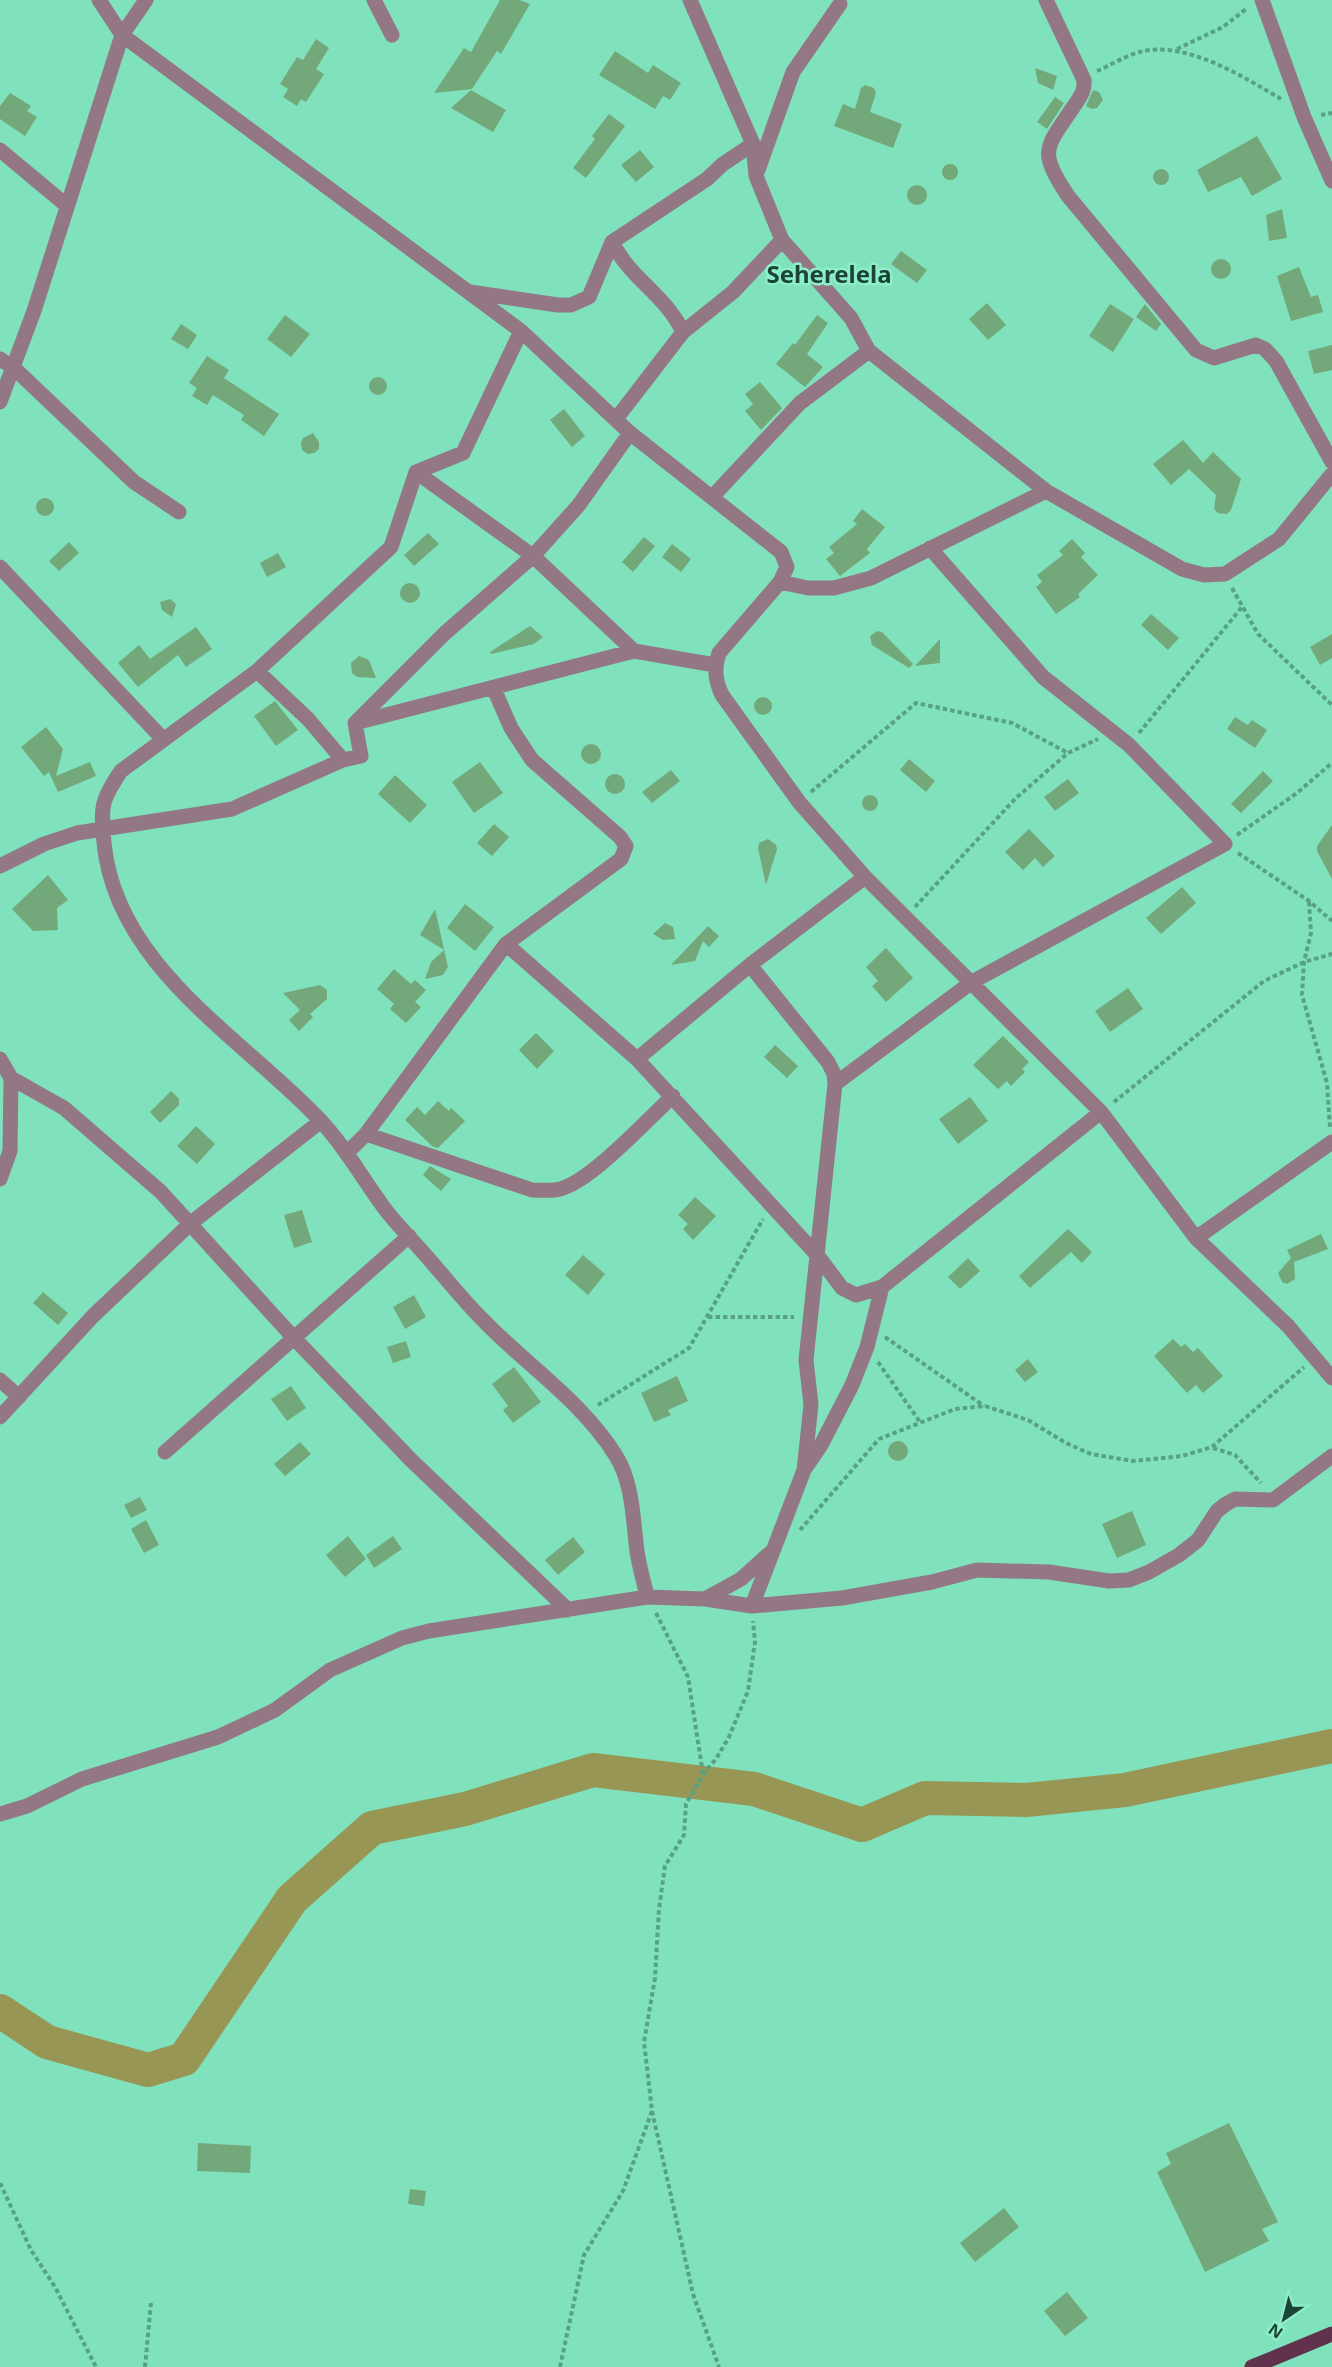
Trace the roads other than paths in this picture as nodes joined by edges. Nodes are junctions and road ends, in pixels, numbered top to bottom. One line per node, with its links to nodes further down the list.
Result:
1 (99, 0): 8 (street)
2 (146, 0): 8 (street)
3 (374, 0): 9 (street)
4 (690, 0): 10 (street)
5 (1046, 0): 26 (street)
6 (1262, 0): 13 (street)
7 (840, 4): 12 (street)
8 (122, 35): 14 (street); 17 (street)
9 (392, 35)
10 (753, 144): 12 (street); 16 (street)
11 (0, 150): 14 (street)
12 (756, 176): 15 (street)
13 (1332, 181)
14 (66, 205): 22 (street)
15 (782, 240): 19 (street); 20 (street)
16 (612, 242): 17 (street); 19 (street)
17 (467, 291): 18 (street)
18 (521, 331): 24 (street); 27 (street)
19 (683, 332): 24 (street)
20 (869, 351): 29 (street); 30 (street)
21 (0, 359): 22 (street)
22 (14, 368): 23 (street); 31 (street)
23 (0, 402)
24 (616, 419): 25 (street)
25 (630, 433): 30 (street); 33 (street)
26 (1332, 462)
27 (416, 472): 33 (street); 38 (street)
28 (1332, 474): 29 (street)
29 (1046, 491): 32 (street)
30 (713, 496): 35 (street)
31 (179, 512)
32 (930, 548): 35 (street); 48 (street)
33 (533, 556): 36 (street); 40 (street)
34 (0, 567): 41 (street)
35 (780, 582): 37 (street)
36 (634, 651): 37 (street); 39 (street)
37 (715, 665): 45 (street)
38 (257, 671): 41 (street); 42 (street)
39 (494, 689): 40 (street); 46 (street)
40 (355, 723): 42 (street)
41 (163, 739): 43 (street)
42 (343, 760): 43 (street)
43 (103, 829): 44 (street); 55 (street)
44 (0, 866)
45 (866, 877): 47 (street); 48 (street)
46 (506, 944): 50 (street); 56 (street)
47 (750, 965): 50 (street); 52 (street)
48 (972, 982): 52 (street); 54 (street)
49 (0, 1059): 51 (street)
50 (637, 1059): 53 (street)
51 (11, 1078): 59 (street); 60 (street)
52 (836, 1084): 63 (street)
53 (673, 1096): 56 (street); 63 (street)
54 (1101, 1112): 62 (street); 64 (street)
55 (321, 1121): 58 (street); 60 (street)
56 (366, 1134): 58 (street)
57 (1331, 1143): 62 (street)
58 (348, 1152): 61 (street)
59 (0, 1179)
60 (191, 1223): 65 (street); 68 (street)
61 (409, 1236): 65 (street); 74 (street)
62 (1197, 1238): 66 (street)
63 (818, 1256): 64 (street); 72 (street)
64 (882, 1287): 72 (street)
65 (293, 1337): 70 (street); 77 (street)
66 (1331, 1376)
67 (0, 1380): 68 (street)
68 (19, 1397): 69 (street)
69 (0, 1417)
70 (165, 1452)
71 (1332, 1456): 76 (street)
72 (804, 1470): 73 (street)
73 (772, 1551): 75 (street); 76 (street)
74 (647, 1597): 75 (street); 77 (street)
75 (705, 1599): 76 (street)
76 (752, 1606)
77 (568, 1610): 78 (street)
78 (0, 1814)
79 (1332, 2334): 80 (main road)
80 (1252, 2367)

